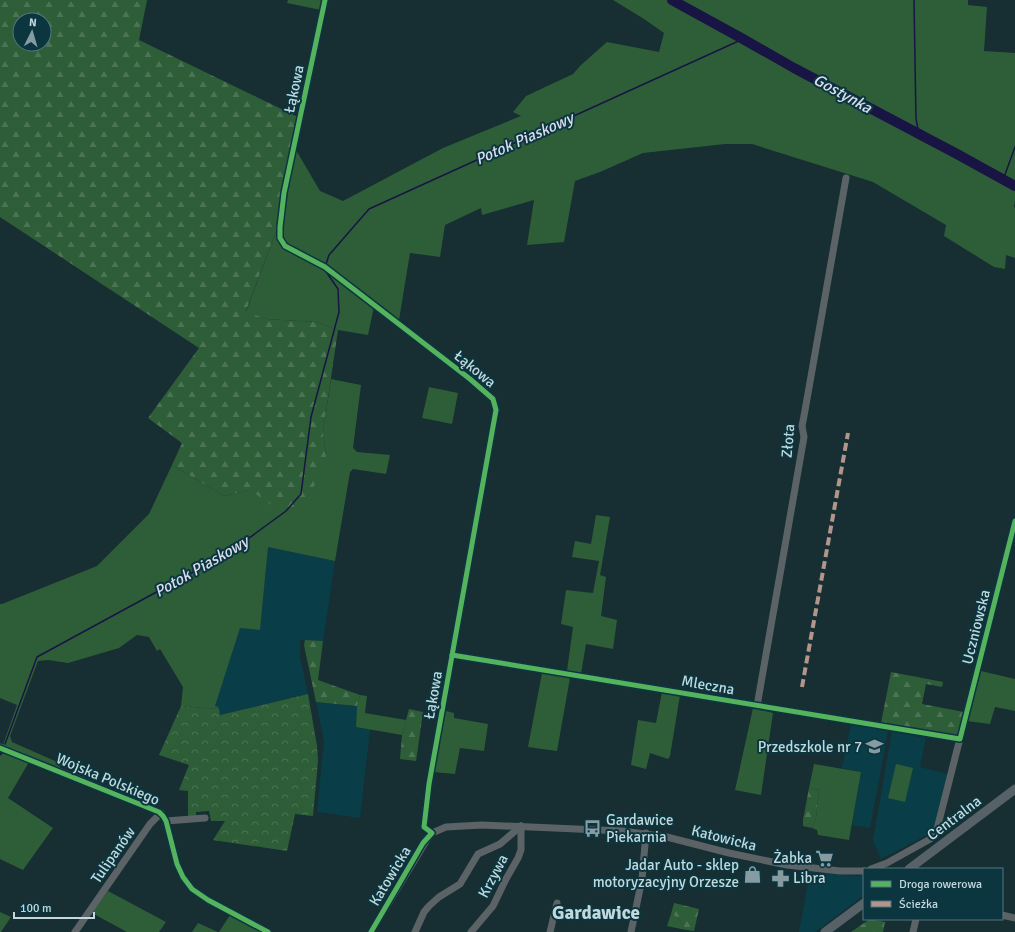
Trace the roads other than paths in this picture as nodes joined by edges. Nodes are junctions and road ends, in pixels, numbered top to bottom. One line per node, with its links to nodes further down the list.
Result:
1 (325, 0): 4 (street, Łąkowa)
2 (846, 178): 5 (street, Złota)
3 (1015, 521): 6 (street, Uczniowska)
4 (452, 655): 5 (street, Mleczna); 14 (street, Łąkowa)
5 (757, 706): 6 (street, Mleczna)
6 (960, 739): 16 (street, Uczniowska)
7 (0, 747): 10 (street, Wojska Polskiego)
8 (1015, 789): 18 (main road, Centralna)
9 (1015, 797): 19 (main road, Centralna)
10 (161, 813): 12 (street, Wojska Polskiego); 27 (street, Tulipanów)
11 (205, 818): 12 (street)
12 (166, 821): 28 (street, Wojska Polskiego)
13 (521, 826): 14 (street, Katowicka); 15 (street, Katowicka); 30 (street); 31 (street, Krzywa)
14 (432, 833): 29 (street, Katowicka)
15 (646, 833): 20 (street, Katowicka); 33 (street)
16 (889, 866): 17 (street)
17 (877, 868)
18 (910, 868)
19 (920, 868)
20 (863, 871)
21 (557, 902): 32 (street)
22 (863, 904): 34 (main road)
23 (863, 911): 35 (main road)
24 (1003, 915): 25 (street)
25 (1015, 918)
26 (916, 920): 36 (street)
27 (79, 931)
28 (268, 932)
29 (371, 932)
30 (415, 932)
31 (470, 932)
32 (550, 932)
33 (631, 932)
34 (825, 932)
35 (835, 932)
36 (913, 932)

